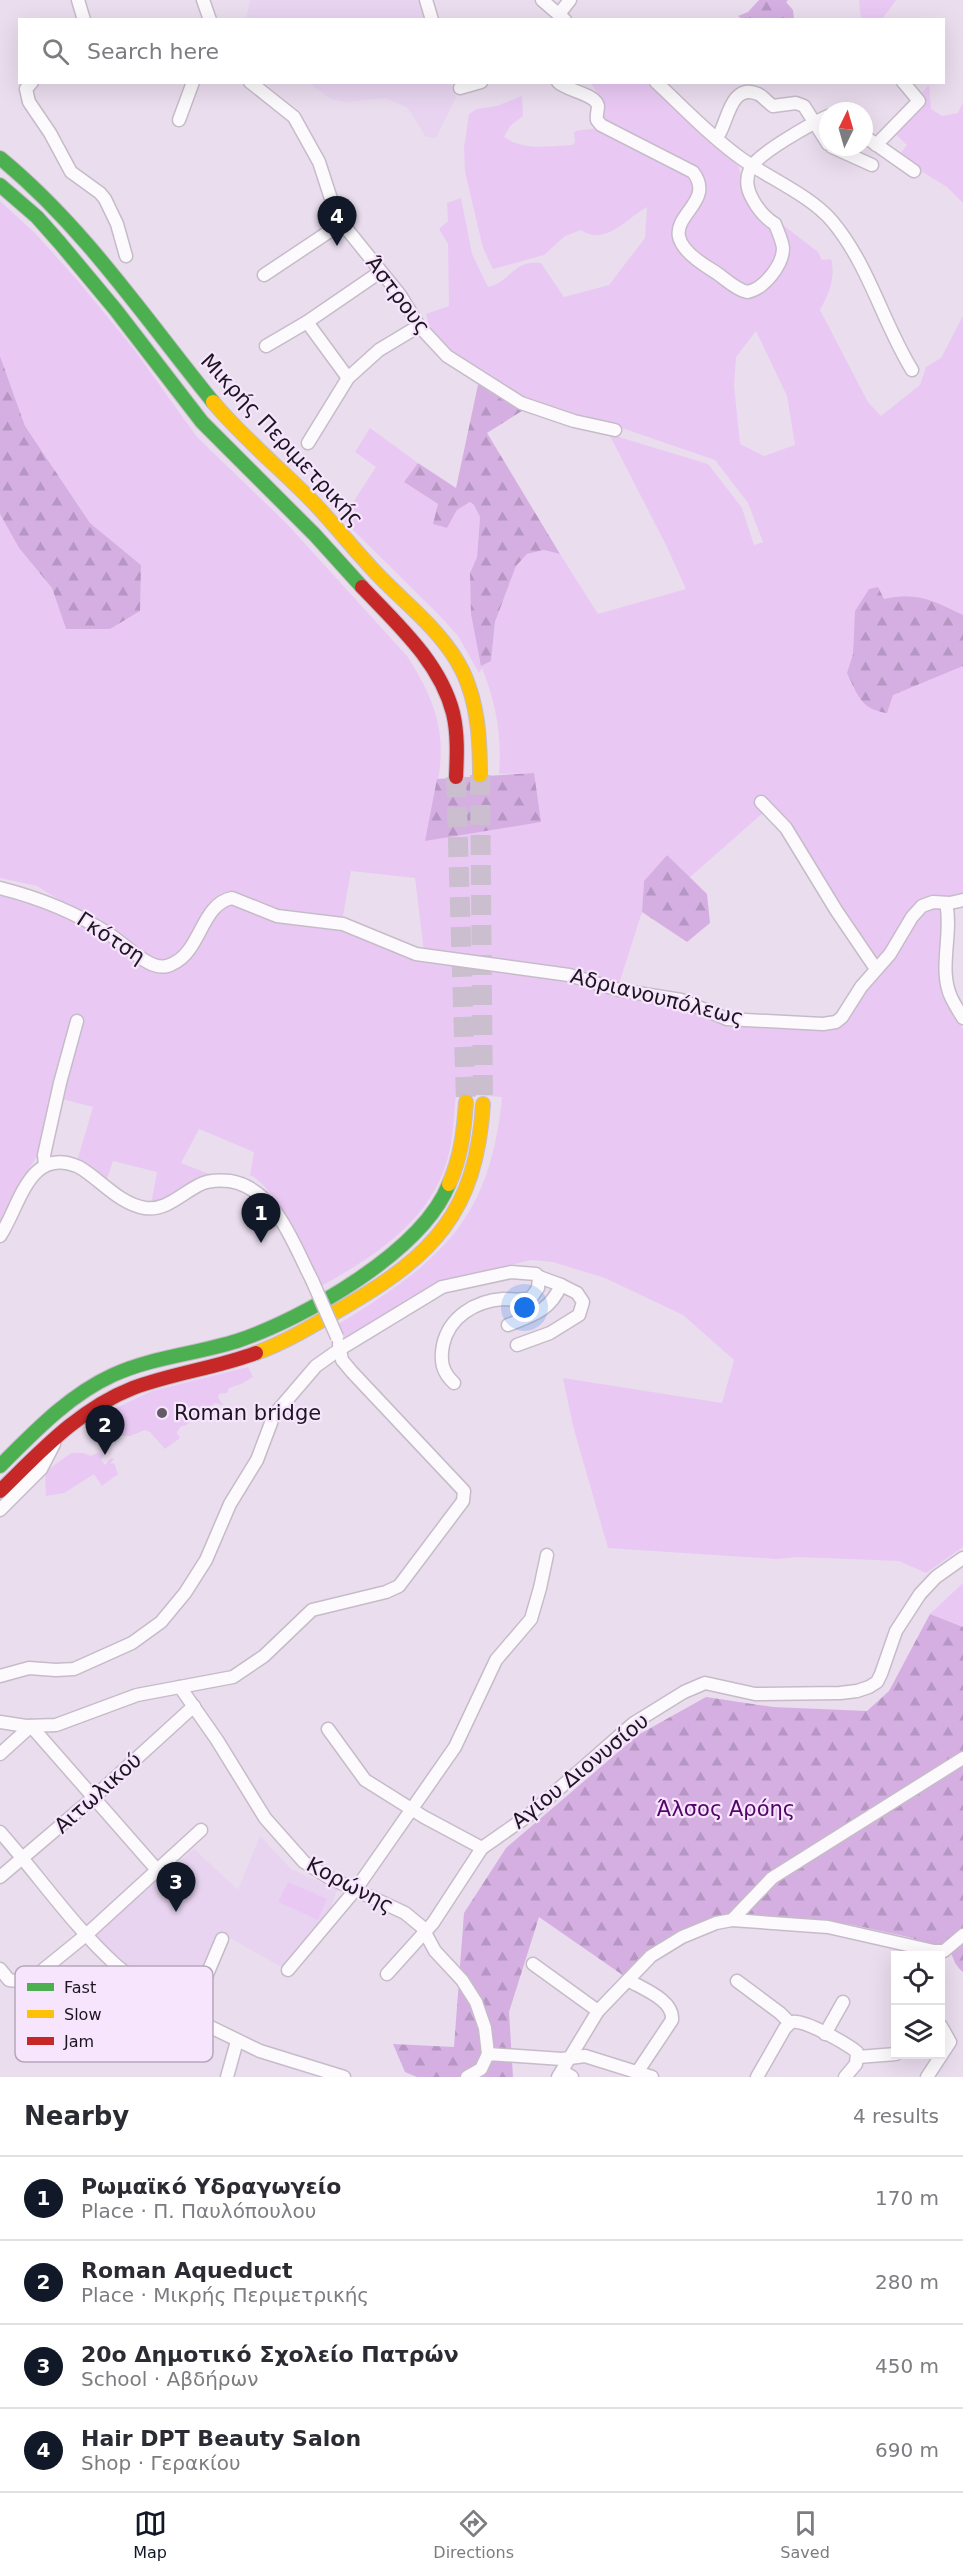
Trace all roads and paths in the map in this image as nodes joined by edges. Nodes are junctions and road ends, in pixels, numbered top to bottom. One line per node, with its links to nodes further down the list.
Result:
1 (78, 0): 7 (street)
2 (203, 0): 8 (street)
3 (426, 0): 9 (street)
4 (542, 0): 6 (street)
5 (570, 0): 6 (street)
6 (562, 17)
7 (83, 18)
8 (209, 18)
9 (431, 18)
10 (30, 84): 32 (street)
11 (192, 84): 18 (street)
12 (253, 84): 31 (street, Άστρους)
13 (476, 84): 17 (street)
14 (560, 84): 27 (street)
15 (658, 84): 22 (street)
16 (905, 84): 24 (street)
17 (460, 90)
18 (178, 120)
19 (819, 120): 20 (street)
20 (815, 122): 21 (street); 22 (street); 27 (street)
21 (819, 128)
22 (717, 138): 27 (street)
23 (873, 143): 24 (street)
24 (876, 145): 29 (street)
25 (853, 156): 28 (street)
26 (0, 158): 42 (main road, Μικρής Περιμετρικής)
27 (753, 165): 38 (street)
28 (873, 165)
29 (914, 171)
30 (0, 185): 43 (main road, Μικρής Περιμετρικής)
31 (342, 223): 33 (street, Άστρους); 34 (street)
32 (126, 256)
33 (380, 272): 35 (street); 36 (street, Άστρους)
34 (264, 275)
35 (308, 322): 37 (street); 39 (street)
36 (419, 326): 39 (street); 40 (street, Άστρους)
37 (266, 346)
38 (912, 370)
39 (348, 378): 41 (street)
40 (615, 430)
41 (308, 443)
42 (480, 775)
43 (456, 777)
44 (761, 802): 49 (street)
45 (0, 888): 46 (street, Γκότση)
46 (228, 899): 49 (street, Αδριανουπόλεως)
47 (963, 900): 48 (street, Αδριανουπόλεως)
48 (946, 903): 49 (street, Αδριανουπόλεως); 50 (street)
49 (876, 969)
50 (963, 1018)
51 (78, 1021): 54 (street)
52 (466, 1102): 63 (main road)
53 (483, 1104): 62 (main road)
54 (45, 1165): 55 (street); 59 (street, bridge)
55 (0, 1236)
56 (539, 1277): 57 (street); 59 (street); 61 (street)
57 (561, 1285): 58 (street); 60 (street)
58 (508, 1325)
59 (339, 1343): 68 (street); 69 (street)
60 (517, 1345)
61 (454, 1383)
62 (57, 1438): 64 (main road); 65 (street)
63 (0, 1466)
64 (0, 1491)
65 (0, 1510)
66 (547, 1555): 77 (street)
67 (963, 1558): 80 (street, Αγίου Διονυσίου)
68 (0, 1676)
69 (180, 1687): 70 (street, Κορώνης); 72 (street)
70 (194, 1706): 76 (street, Αιτωλικού); 84 (street, Κορώνης)
71 (0, 1722): 72 (street)
72 (31, 1726): 74 (street); 76 (street)
73 (328, 1729): 77 (street)
74 (0, 1754)
75 (963, 1758): 85 (street)
76 (93, 1798): 81 (street, Αιτωλικού); 82 (street)
77 (411, 1809): 80 (street); 84 (street)
78 (201, 1830): 82 (street)
79 (0, 1832): 81 (street)
80 (482, 1848): 86 (street, Αγίου Διονυσίου)
81 (23, 1858): 83 (street, Αιτωλικού); 87 (street)
82 (158, 1871): 87 (street)
83 (0, 1877)
84 (356, 1889): 86 (street, Κορώνης); 95 (street)
85 (732, 1920): 88 (street); 98 (street)
86 (426, 1933): 96 (street, Αγίου Διονυσίου); 108 (street, Κορώνης)
87 (86, 1935): 91 (street); 92 (street)
88 (963, 1935)
89 (222, 1940): 93 (street)
90 (533, 1964): 101 (street)
91 (48, 1966)
92 (117, 1966)
93 (211, 1966)
94 (0, 1969): 97 (street)
95 (288, 1970)
96 (387, 1974)
97 (5, 1980)
98 (628, 1980): 101 (street); 113 (street)
99 (737, 1981): 102 (street)
100 (843, 2002): 105 (street)
101 (598, 2011): 111 (street)
102 (790, 2023): 105 (street); 119 (street)
103 (213, 2029): 106 (street)
104 (945, 2031): 107 (street)
105 (825, 2034): 110 (street)
106 (237, 2041): 115 (street); 116 (street)
107 (945, 2050)
108 (488, 2054): 111 (street); 117 (street)
109 (891, 2054): 110 (street)
110 (858, 2057): 120 (street)
111 (568, 2058): 113 (street); 114 (street)
112 (939, 2059): 121 (street)
113 (638, 2071): 118 (street)
114 (564, 2075)
115 (227, 2077)
116 (344, 2077)
117 (466, 2077)
118 (652, 2077)
119 (757, 2077)
120 (845, 2077)
121 (927, 2077)

